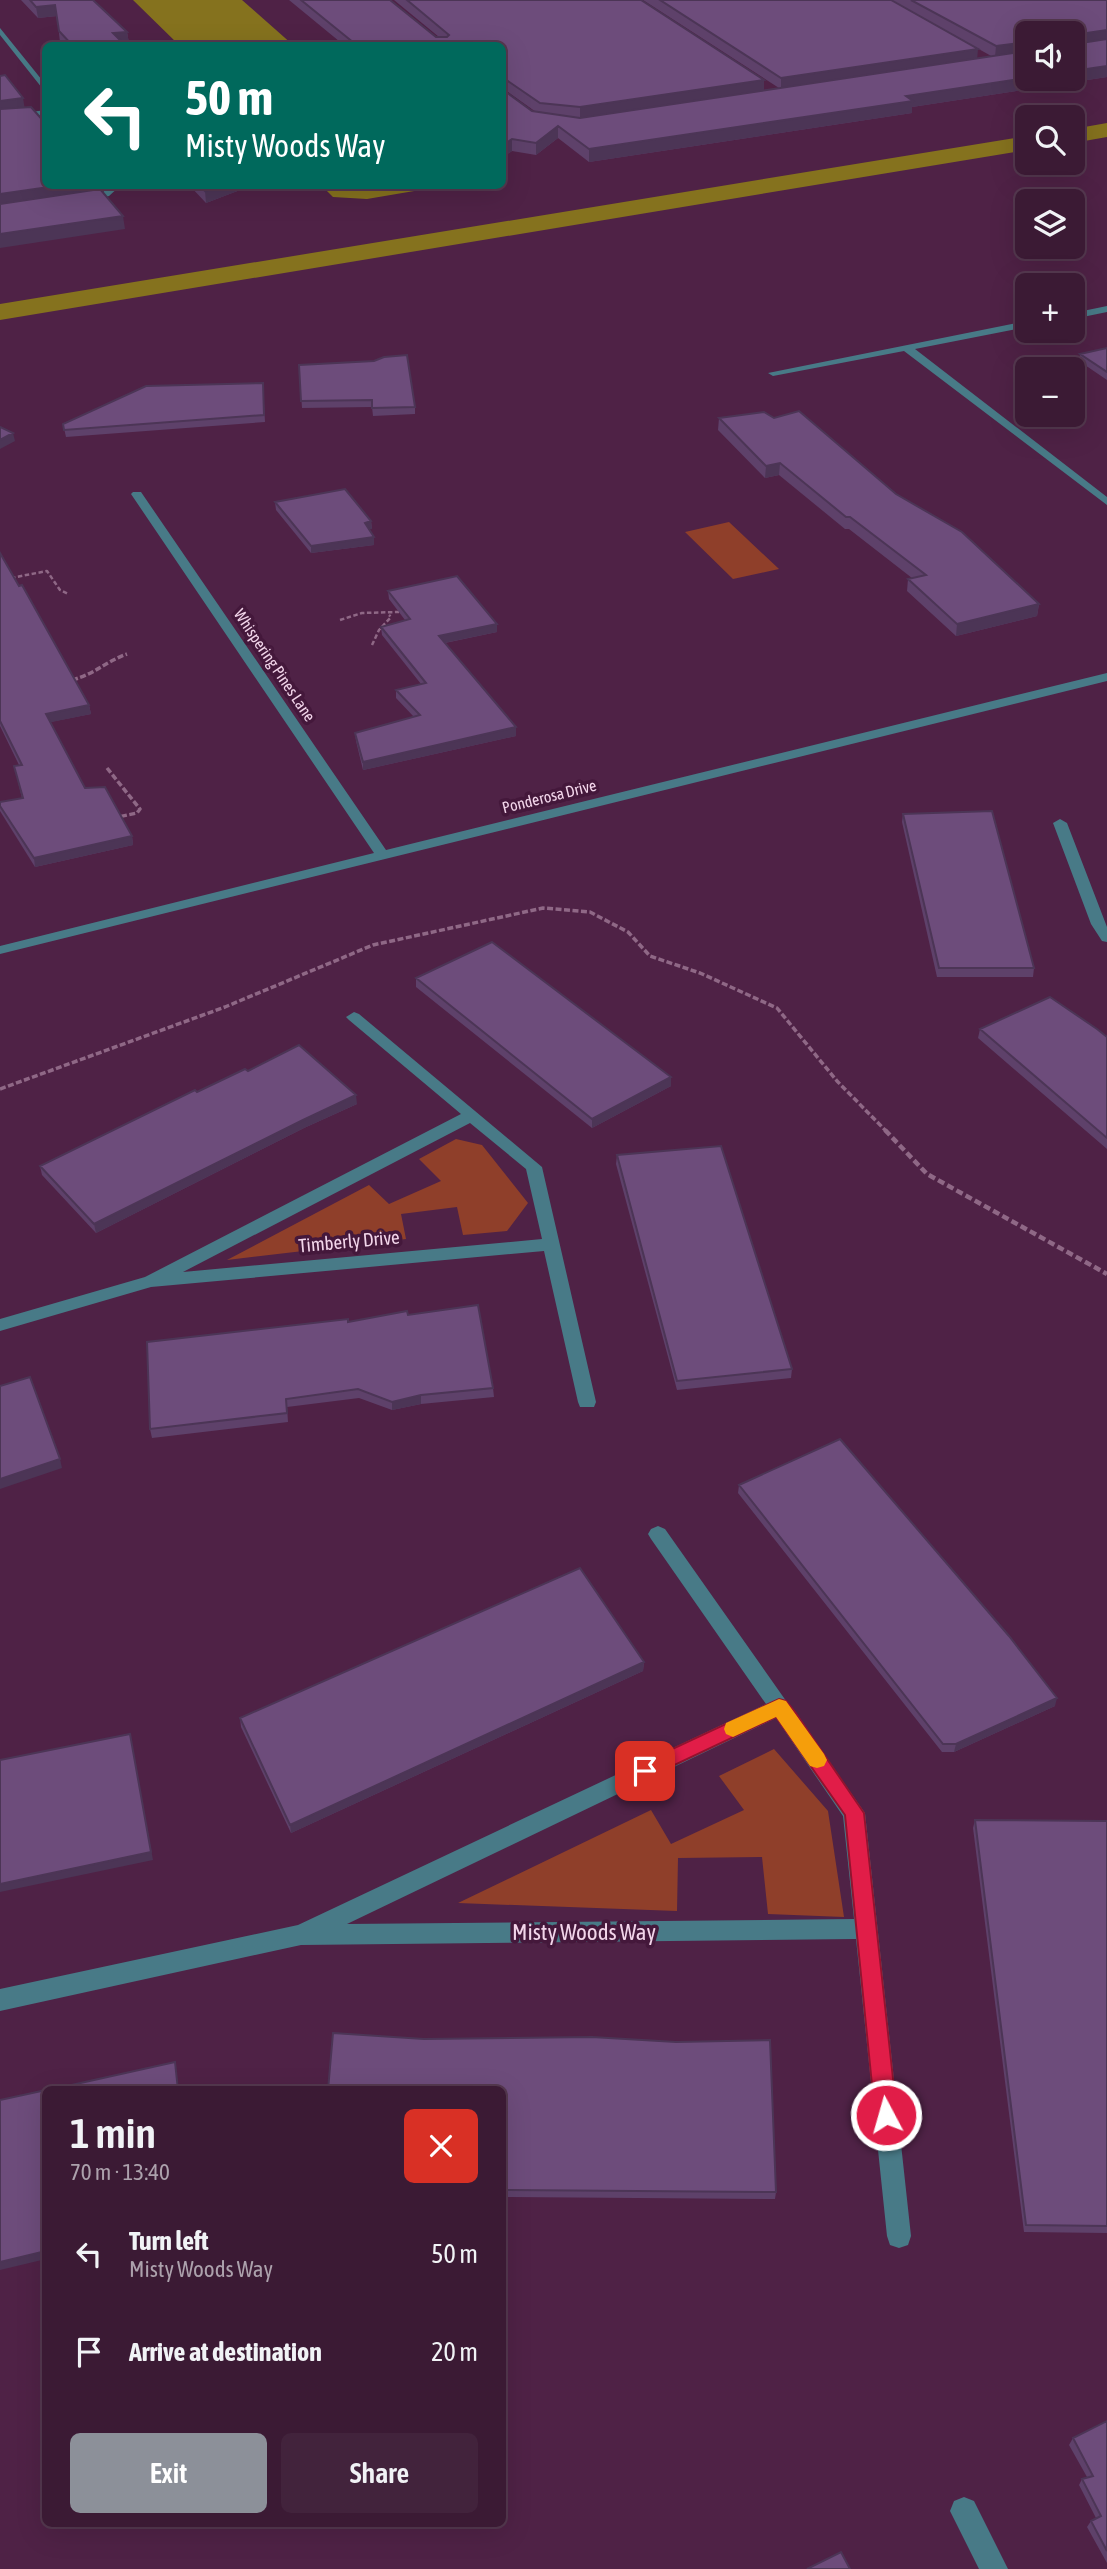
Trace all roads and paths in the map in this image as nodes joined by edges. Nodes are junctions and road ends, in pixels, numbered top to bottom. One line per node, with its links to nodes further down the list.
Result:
1 (0, 30): 2 (street)
2 (42, 86)
3 (42, 113): 4 (street)
4 (0, 118)
5 (112, 189): 6 (street)
6 (65, 204)
7 (1107, 309): 8 (street)
8 (1085, 314)
9 (1015, 326): 10 (street)
10 (906, 348): 11 (street); 13 (street)
11 (773, 373)
12 (137, 494): 26 (street, Whispering Pines Lane)
13 (1107, 502)
14 (12, 578): 15 (path)
15 (68, 594)
16 (399, 612): 17 (path)
17 (389, 614): 18 (path); 19 (path)
18 (340, 620)
19 (372, 645)
20 (127, 654): 22 (path)
21 (1107, 677): 26 (street, Ponderosa Drive)
22 (72, 680)
23 (107, 768): 24 (path)
24 (118, 817)
25 (1059, 822): 27 (street)
26 (383, 856): 29 (street, Ponderosa Drive)
27 (1103, 924): 28 (street)
28 (1107, 938)
29 (0, 950)
30 (354, 1017): 32 (street)
31 (0, 1089): 34 (path)
32 (472, 1115): 33 (street); 35 (street, Timberly Drive)
33 (551, 1244): 35 (street, Timberly Drive); 37 (street)
34 (1107, 1274)
35 (151, 1281): 36 (street, Timberly Drive)
36 (0, 1325)
37 (587, 1402)
38 (658, 1534): 39 (street)
39 (779, 1707): 40 (street); 41 (street, Misty Woods Way)
40 (867, 1928): 41 (street, Misty Woods Way); 43 (street)
41 (301, 1935): 42 (street, Misty Woods Way)
42 (0, 2000)
43 (899, 2236)
44 (964, 2511): 45 (street)
45 (994, 2569)

